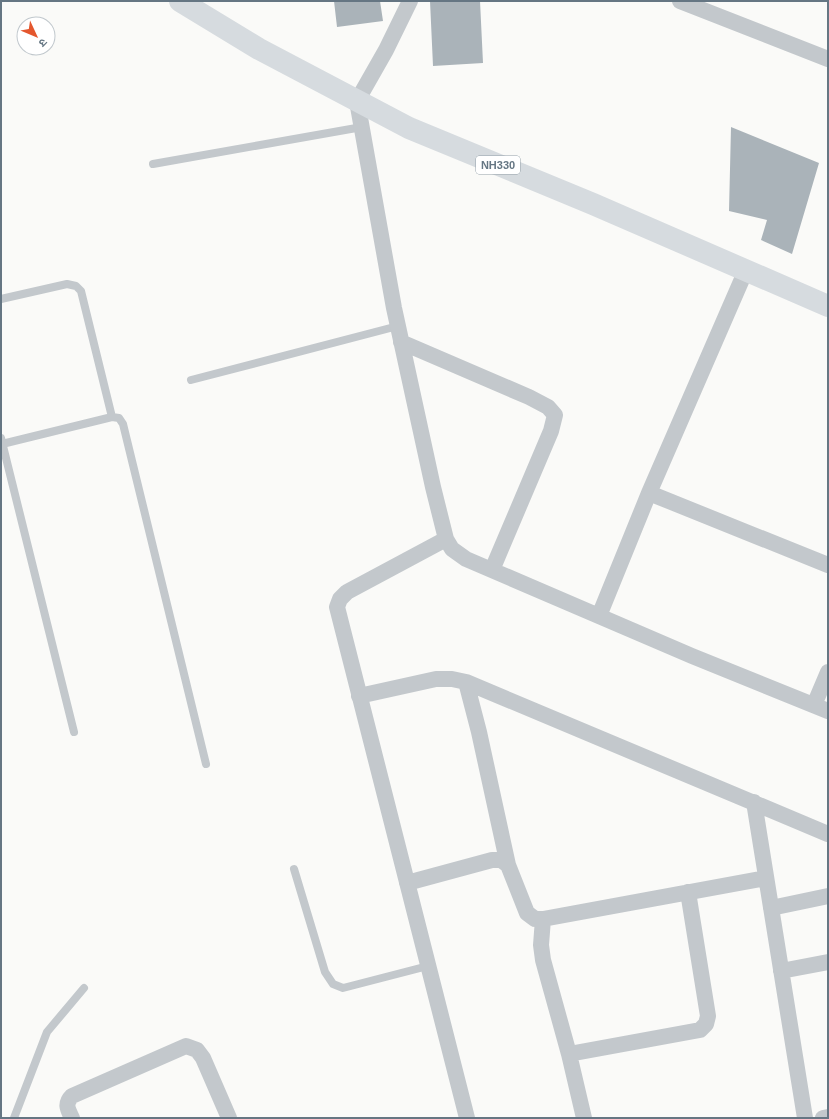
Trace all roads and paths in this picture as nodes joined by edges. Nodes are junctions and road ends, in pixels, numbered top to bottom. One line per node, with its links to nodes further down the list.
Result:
1 (180, 1): 5 (highway, NH330)
2 (410, 1): 5 (street)
3 (680, 1): 4 (street)
4 (828, 59)
5 (357, 100): 6 (street); 8 (highway, NH330)
6 (362, 127): 7 (lane); 11 (street)
7 (153, 164)
8 (746, 270): 10 (highway, NH330); 16 (street)
9 (1, 299): 14 (lane)
10 (828, 306)
11 (398, 326): 12 (street); 13 (lane)
12 (401, 342): 17 (street); 19 (street)
13 (191, 380)
14 (112, 417): 15 (lane); 26 (lane)
15 (2, 441): 25 (lane)
16 (649, 493): 18 (street); 20 (street)
17 (446, 539): 19 (street); 23 (street)
18 (828, 566)
19 (492, 570): 20 (street)
20 (599, 616): 24 (street)
21 (828, 672): 24 (street)
22 (466, 682): 23 (street); 27 (street); 29 (street)
23 (359, 696): 32 (street)
24 (821, 708)
25 (74, 732)
26 (206, 764)
27 (754, 802): 28 (street); 31 (street)
28 (828, 834)
29 (508, 865): 32 (street); 36 (street)
30 (294, 869): 38 (lane)
31 (766, 878): 33 (street); 35 (street)
32 (407, 882): 38 (street)
33 (688, 892): 36 (street); 41 (street)
34 (828, 896): 35 (street)
35 (771, 908): 39 (street)
36 (543, 919): 41 (street)
37 (828, 962): 39 (street)
38 (428, 966): 46 (street)
39 (781, 971): 48 (street)
40 (84, 988): 43 (lane)
41 (569, 1054): 47 (street)
42 (828, 1117): 49 (street)
43 (14, 1118)
44 (72, 1118): 45 (street)
45 (229, 1118)
46 (467, 1118)
47 (584, 1118)
48 (805, 1118)
49 (823, 1118)

